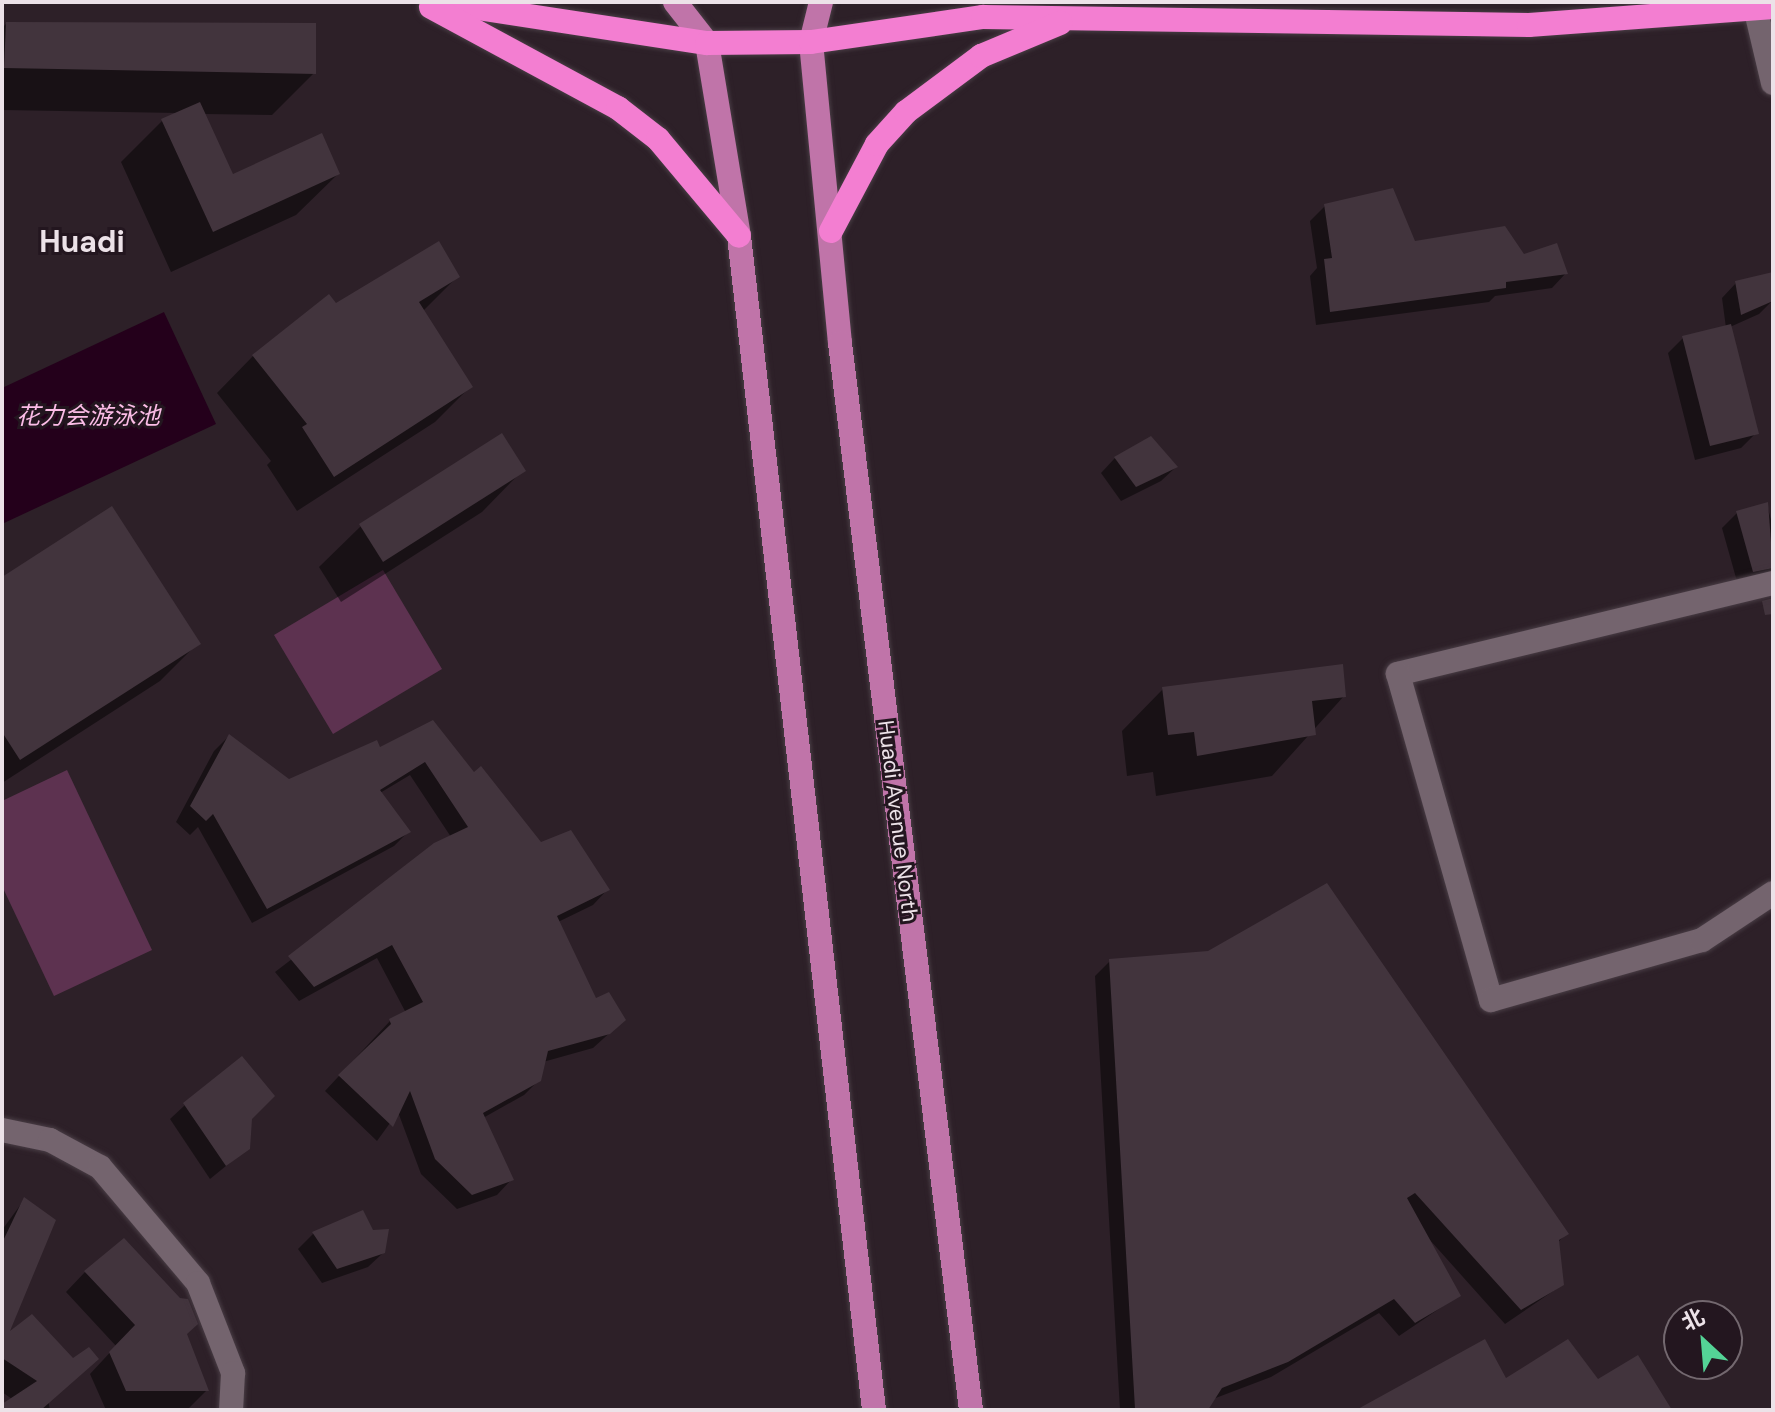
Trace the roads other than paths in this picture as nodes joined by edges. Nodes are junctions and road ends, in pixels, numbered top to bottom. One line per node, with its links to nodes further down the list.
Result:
1 (422, 2): 11 (highway)
2 (438, 2): 8 (highway)
3 (675, 2): 8 (main road)
4 (821, 2): 7 (main road)
5 (1764, 7): 6 (highway); 9 (lane)
6 (1104, 15): 7 (highway); 10 (highway)
7 (811, 42): 8 (highway); 10 (main road, Huadi Avenue North)
8 (707, 43): 11 (main road)
9 (1773, 83)
10 (831, 231): 17 (main road, Huadi Avenue North)
11 (739, 236): 16 (main road)
12 (1773, 583): 13 (lane)
13 (1773, 893)
14 (2, 1130): 15 (lane)
15 (231, 1410)
16 (874, 1410)
17 (971, 1410)

